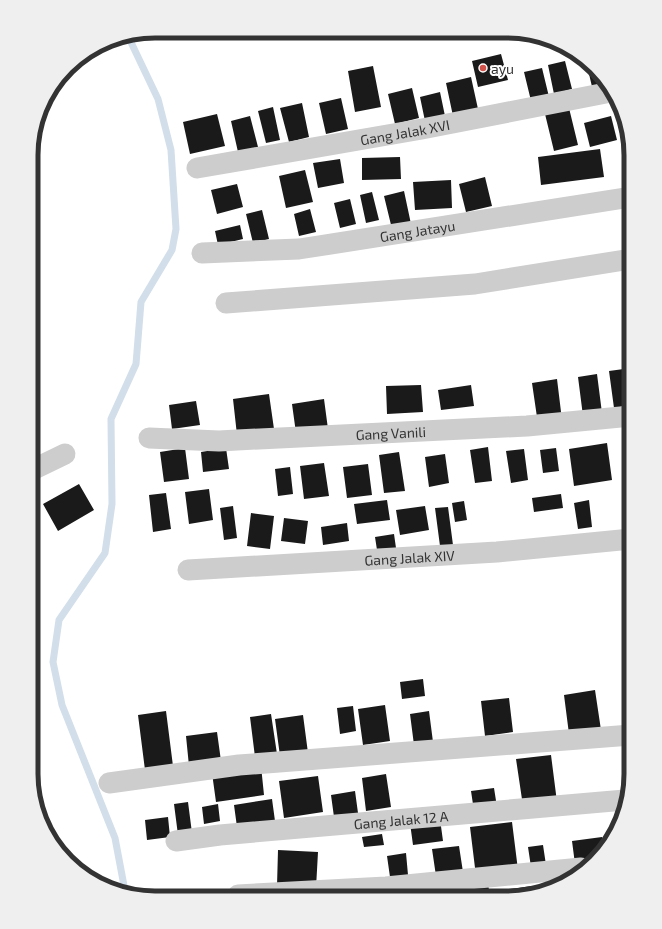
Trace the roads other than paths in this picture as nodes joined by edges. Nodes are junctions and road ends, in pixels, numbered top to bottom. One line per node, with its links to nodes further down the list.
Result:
1 (606, 93): 2 (street, Gang Jalak XVI)
2 (197, 168)
3 (624, 198): 4 (street, Gang Jatayu)
4 (202, 253)
5 (624, 260): 6 (street)
6 (226, 303)
7 (624, 417): 8 (street, Gang Vanili)
8 (150, 438)
9 (65, 454): 10 (street)
10 (38, 467)
11 (624, 540): 12 (street, Gang Jalak XIV)
12 (188, 570)
13 (624, 736): 14 (street)
14 (109, 783)
15 (621, 800): 16 (street, Gang Jalak 12 A)
16 (176, 841)
17 (575, 869): 18 (street)
18 (312, 891)

